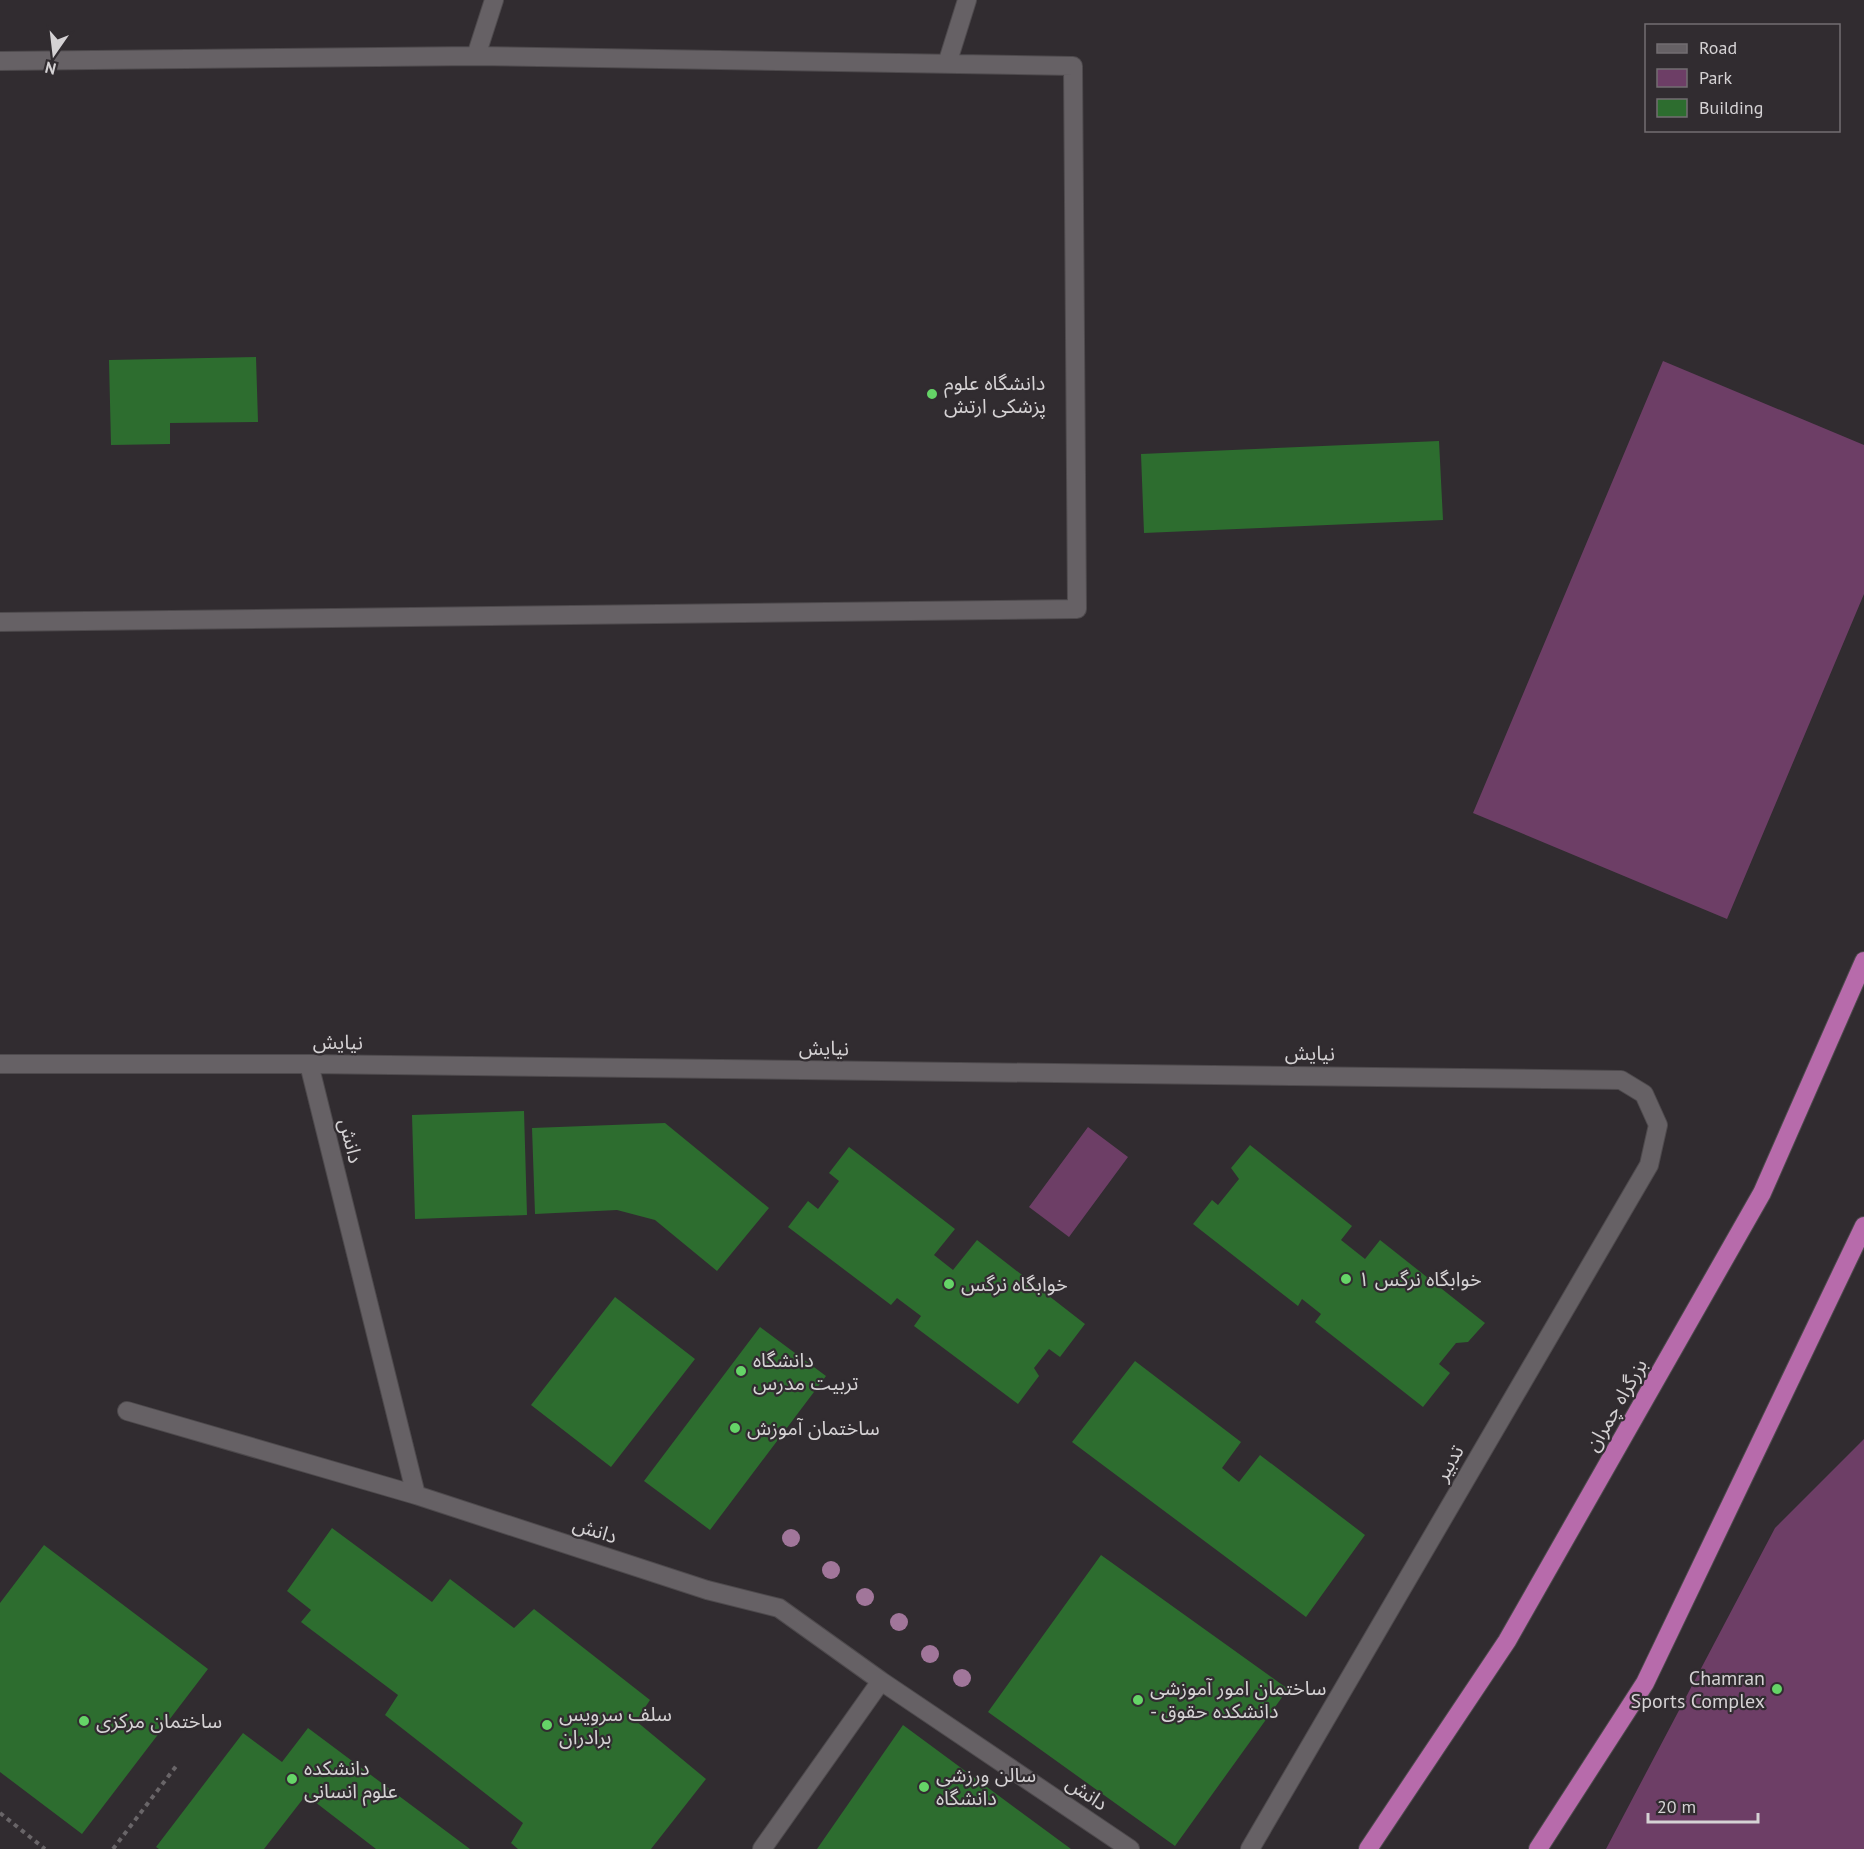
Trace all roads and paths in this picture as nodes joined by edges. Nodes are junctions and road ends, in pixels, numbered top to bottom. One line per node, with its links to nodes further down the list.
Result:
1 (494, 0): 3 (street)
2 (967, 0): 5 (street)
3 (476, 56): 4 (street); 5 (street)
4 (0, 61)
5 (948, 64): 6 (street)
6 (0, 622)
7 (1864, 961): 22 (highway, بزرگراه چمران)
8 (0, 1064): 9 (street, نیایش)
9 (309, 1064): 10 (street, نیایش); 13 (street, دانش)
10 (1644, 1094): 21 (street, تدبیر)
11 (1864, 1226): 23 (highway)
12 (127, 1411): 13 (street)
13 (416, 1495): 14 (street, دانش)
14 (881, 1681): 19 (street); 20 (street, دانش)
15 (177, 1765): 18 (path)
16 (0, 1813): 17 (path)
17 (45, 1849)
18 (112, 1849)
19 (762, 1849)
20 (1130, 1849)
21 (1250, 1849)
22 (1368, 1849)
23 (1538, 1849)

